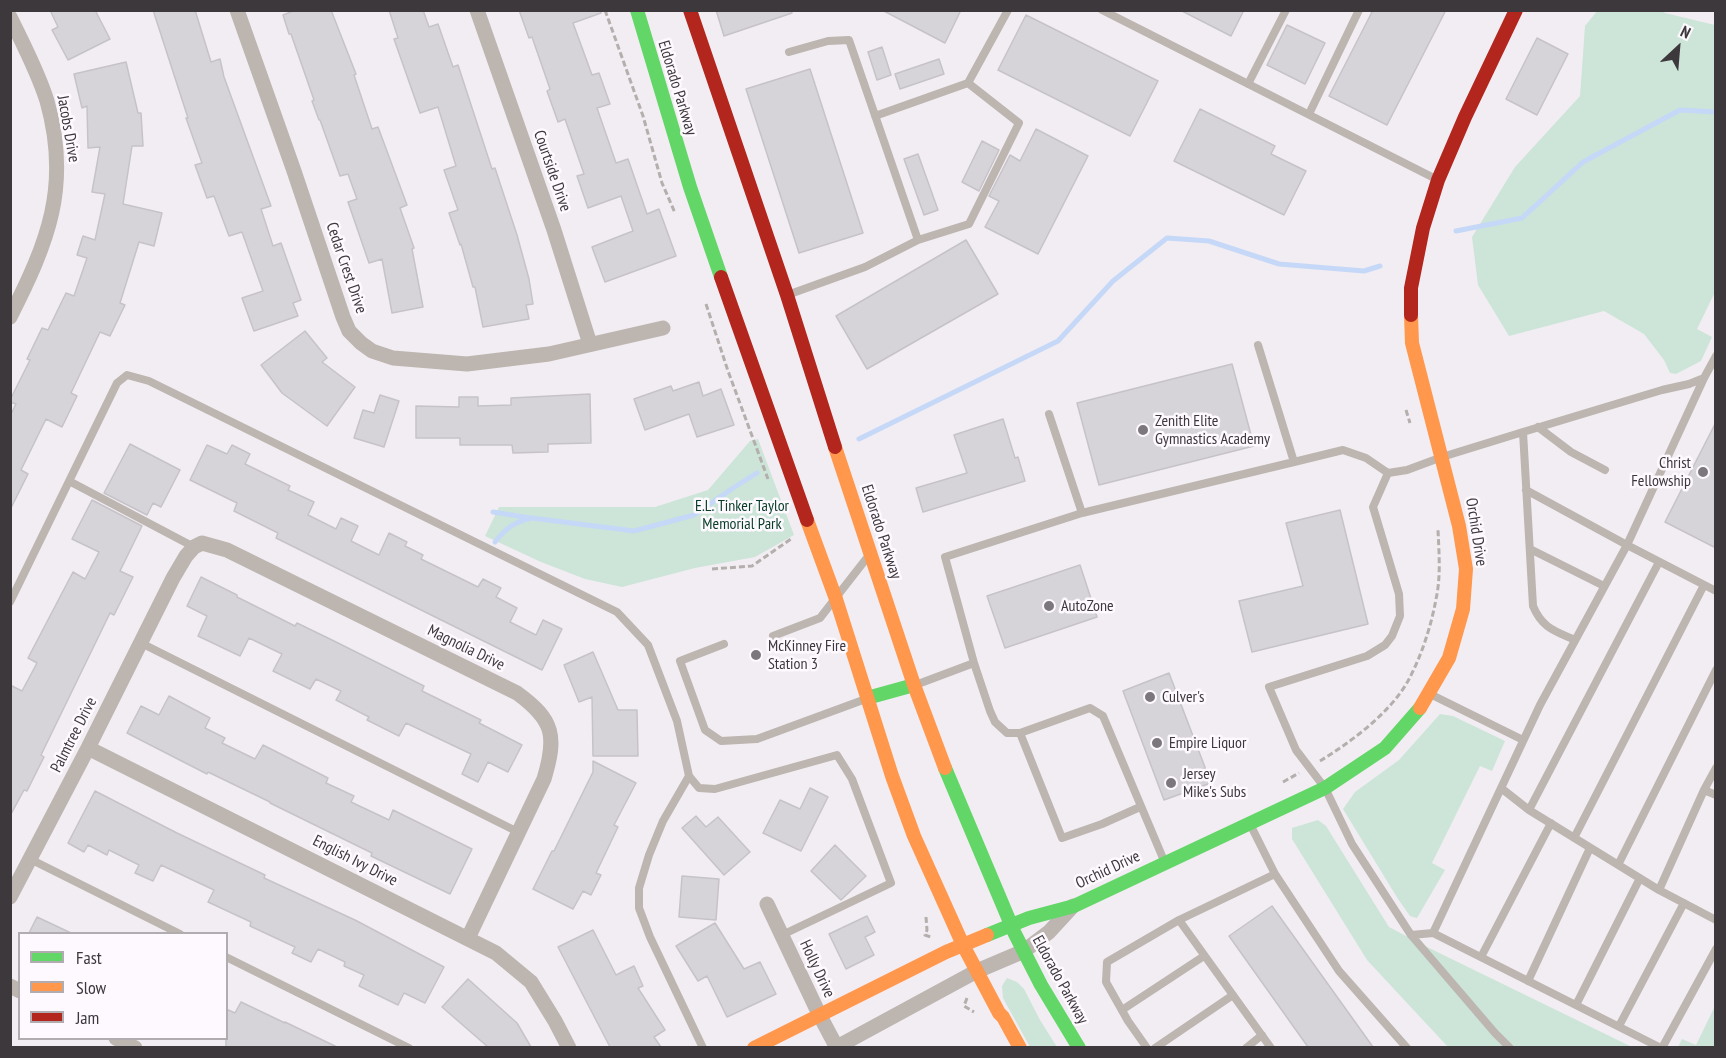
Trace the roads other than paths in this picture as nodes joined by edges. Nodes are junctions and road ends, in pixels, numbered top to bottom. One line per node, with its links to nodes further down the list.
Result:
1 (237, 10): 21 (street, Cedar Crest Drive)
2 (477, 10): 21 (street, Courtside Drive)
3 (637, 10): 43 (main road, Eldorado Parkway)
4 (690, 10): 18 (main road, Eldorado Parkway)
5 (1008, 10): 12 (lane)
6 (1102, 10): 13 (lane)
7 (1286, 10): 13 (lane)
8 (1359, 10): 14 (lane)
9 (1516, 10): 16 (main road, Orchid Drive)
10 (10, 17): 19 (street, Jacobs Drive)
11 (789, 52): 15 (lane)
12 (968, 83): 15 (lane); 17 (lane)
13 (1248, 84): 14 (lane)
14 (1308, 114): 16 (lane)
15 (875, 116): 17 (lane)
16 (1438, 180): 28 (main road, Orchid Drive)
17 (918, 240): 18 (lane)
18 (787, 295): 38 (main road, Eldorado Parkway)
19 (11, 316)
20 (663, 328): 21 (street, Cedar Crest Drive)
21 (590, 344)
22 (1258, 345): 29 (lane)
23 (1716, 356): 24 (lane)
24 (1704, 378): 26 (lane); 35 (lane)
25 (1049, 414): 34 (lane)
26 (1538, 427): 27 (lane); 30 (lane)
27 (1523, 432): 28 (lane); 33 (lane)
28 (1442, 457): 31 (lane); 52 (main road, Orchid Drive)
29 (1294, 462): 31 (lane); 34 (lane)
30 (1605, 470)
31 (1388, 473): 59 (lane)
32 (69, 481): 36 (lane); 44 (lane); 58 (lane)
33 (1526, 490): 35 (lane); 37 (lane)
34 (1082, 513): 49 (lane)
35 (1627, 545): 39 (lane); 41 (lane)
36 (194, 547): 47 (street, Palmtree Drive); 67 (street, Magnolia Drive)
37 (1530, 549): 41 (lane); 46 (lane)
38 (871, 553): 43 (lane); 51 (main road, Eldorado Parkway)
39 (1659, 562): 40 (lane); 64 (lane)
40 (1704, 585): 42 (lane); 68 (lane)
41 (1604, 586): 46 (lane)
42 (1716, 591)
43 (836, 599): 45 (lane); 53 (main road, Eldorado Parkway)
44 (10, 602)
45 (773, 636)
46 (1575, 640): 55 (lane)
47 (141, 643): 56 (street, Palmtree Drive); 67 (lane)
48 (724, 644): 53 (lane)
49 (974, 663): 51 (lane); 54 (lane)
50 (1716, 670): 72 (lane)
51 (914, 685): 53 (main road); 82 (main road, Eldorado Parkway)
52 (1429, 693): 55 (lane); 59 (main road, Orchid Drive)
53 (867, 698): 88 (main road, Eldorado Parkway)
54 (1020, 733): 63 (lane); 63 (lane)
55 (1523, 740): 60 (lane)
56 (88, 748): 70 (street, Palmtree Drive); 87 (street, English Ivy Drive)
57 (1716, 768): 61 (lane)
58 (688, 776): 85 (lane); 106 (lane)
59 (1325, 788): 65 (main road, Orchid Drive); 86 (lane)
60 (1501, 788): 64 (lane); 84 (lane)
61 (1704, 789): 62 (lane); 75 (lane)
62 (1716, 795)
63 (1140, 807): 71 (lane)
64 (1528, 810): 66 (lane)
65 (1250, 823): 71 (main road, Orchid Drive); 73 (lane)
66 (1551, 823): 68 (lane); 92 (lane)
67 (518, 832): 87 (street, Magnolia Drive)
68 (1574, 838): 69 (lane)
69 (1590, 848): 72 (lane); 95 (lane)
70 (30, 859): 76 (street, Palmtree Drive); 83 (lane)
71 (1165, 863): 79 (main road, Orchid Drive)
72 (1618, 865): 74 (lane)
73 (1275, 874): 80 (lane); 115 (lane)
74 (1640, 878): 75 (lane); 97 (lane)
75 (1659, 890): 77 (lane)
76 (10, 897)
77 (1684, 903): 81 (lane); 100 (lane)
78 (767, 904): 85 (street, Holly Drive)
79 (1074, 906): 82 (main road, Orchid Drive); 90 (street, Orchid Drive)
80 (1179, 920): 91 (lane); 98 (lane)
81 (1716, 920)
82 (1012, 925): 88 (main road, Orchid Drive); 90 (main road, Eldorado Parkway)
83 (178, 932)
84 (1433, 933): 86 (lane); 92 (lane)
85 (782, 935): 99 (street, Holly Drive)
86 (1411, 935): 116 (lane)
87 (468, 938): 105 (street, English Ivy Drive)
88 (963, 945): 94 (main road, Eldorado Parkway); 99 (main road, Orchid Drive)
89 (1716, 949): 117 (lane)
90 (1024, 951): 94 (street, Orchid Drive); 110 (main road, Eldorado Parkway)
91 (1204, 956): 96 (lane); 98 (lane)
92 (1481, 957): 95 (lane)
93 (228, 958): 104 (lane)
94 (977, 971): 108 (street, Orchid Drive); 109 (main road, Eldorado Parkway)
95 (1528, 981): 97 (lane)
96 (1233, 995): 101 (lane); 112 (lane)
97 (1576, 1005): 100 (lane)
98 (1122, 1011): 111 (lane)
99 (819, 1014): 107 (main road, Orchid Drive); 108 (street, Holly Drive)
100 (1619, 1026): 117 (lane)
101 (1262, 1035): 113 (lane); 114 (lane)
102 (120, 1040): 103 (street)
103 (135, 1047)
104 (409, 1047)
105 (569, 1047)
106 (703, 1047)
107 (754, 1047)
108 (836, 1047)
109 (1020, 1047)
110 (1079, 1047)
111 (1147, 1047)
112 (1155, 1047)
113 (1246, 1047)
114 (1271, 1047)
115 (1407, 1047)
116 (1510, 1047)
117 (1661, 1047)

